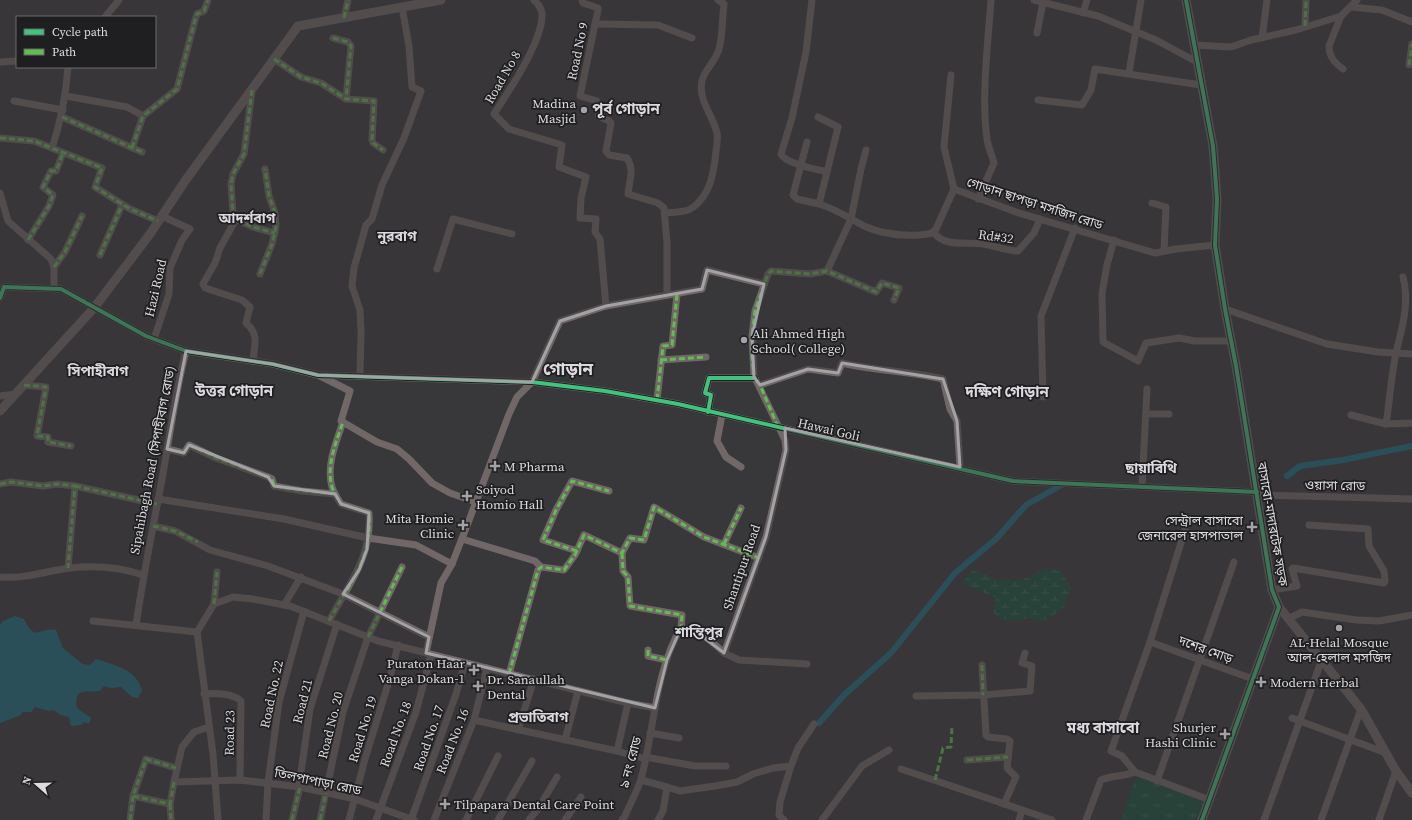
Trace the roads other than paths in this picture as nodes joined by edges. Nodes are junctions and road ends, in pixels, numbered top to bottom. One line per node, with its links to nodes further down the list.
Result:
1 (119, 0): 21 (street)
2 (208, 0): 50 (street)
3 (348, 0): 23 (street)
4 (441, 0): 18 (street)
5 (534, 0): 95 (street, Road No 8)
6 (582, 0): 25 (street, Road No 9)
7 (718, 0): 69 (street)
8 (812, 0): 60 (street)
9 (991, 0): 65 (street)
10 (1034, 0): 17 (street)
11 (1087, 0): 20 (street)
12 (1141, 0): 27 (street)
13 (1186, 0): 33 (street, বাসাবো-মাদারটেক সড়ক)
14 (1267, 0): 31 (street)
15 (1306, 0): 26 (street)
16 (1357, 0): 19 (street)
17 (1043, 2): 20 (street); 28 (street)
18 (402, 7): 23 (street); 107 (street)
19 (1351, 7): 22 (street); 24 (street)
20 (1083, 13): 27 (street)
21 (105, 16)
22 (1341, 16): 26 (street); 40 (street)
23 (344, 18): 34 (street)
24 (1412, 22)
25 (595, 24): 30 (street); 69 (street, Road No 9)
26 (1305, 26): 31 (street)
27 (1135, 31): 37 (street); 41 (street)
28 (1037, 33)
29 (333, 38): 46 (street)
30 (692, 38)
31 (1262, 38): 33 (street)
32 (1412, 44): 38 (street)
33 (1194, 45): 37 (street, বাসাবো-মাদারটেক সড়ক)
34 (274, 60): 44 (street); 46 (street)
35 (16, 61): 36 (street)
36 (0, 62)
37 (1197, 62): 43 (street, বাসাবো-মাদারটেক সড়ক)
38 (1409, 65)
39 (68, 68): 45 (street)
40 (1343, 69)
41 (1129, 73): 43 (street); 47 (street)
42 (951, 75): 63 (street)
43 (1201, 85): 81 (street, বাসাবো-মাদারটেক সড়ক)
44 (252, 90): 71 (street); 72 (street)
45 (66, 96): 49 (street); 50 (street)
46 (346, 99): 56 (street)
47 (1038, 100)
48 (14, 101): 49 (street)
49 (62, 113): 54 (street); 55 (street)
50 (143, 116): 55 (street)
51 (818, 117): 62 (street)
52 (0, 138): 54 (street)
53 (807, 142): 60 (street)
54 (52, 148): 59 (street)
55 (132, 148): 58 (street)
56 (383, 150)
57 (866, 150): 73 (street)
58 (142, 152)
59 (63, 153): 68 (street); 79 (street)
60 (802, 166): 62 (street); 67 (street)
61 (265, 169): 76 (street)
62 (827, 172): 67 (street)
63 (954, 189): 65 (street, গোড়ান ছাপড়া মসজিদ রোড); 77 (street, গোড়ান ছাপড়া মসজিদ রোড)
64 (0, 193): 79 (street)
65 (978, 199): 74 (street, গোড়ান ছাপড়া মসজিদ রোড)
66 (1152, 203): 82 (street)
67 (820, 204): 73 (street)
68 (122, 205): 71 (street); 83 (street)
69 (666, 213): 92 (street)
70 (82, 216): 84 (street)
71 (160, 219): 96 (street); 98 (street, Hazi Road)
72 (236, 219): 76 (street); 105 (street)
73 (851, 219): 77 (street); 86 (street)
74 (1040, 219): 75 (street, গোড়ান ছাপড়া মসজিদ রোড); 77 (street, Rd#32)
75 (1076, 228): 80 (street, গোড়ান ছাপড়া মসজিদ রোড); 115 (street)
76 (275, 233): 87 (street)
77 (934, 233)
78 (512, 234): 85 (street)
79 (28, 240): 84 (street)
80 (1114, 240): 82 (street, গোড়ান ছাপড়া মসজিদ রোড); 99 (street)
81 (1215, 245): 82 (street, গোড়ান ছাপড়া মসজিদ রোড); 97 (street, বাসাবো-মাদারটেক সড়ক)
82 (1164, 251)
83 (100, 256)
84 (54, 267): 90 (street)
85 (436, 270)
86 (827, 271): 89 (street); 94 (street)
87 (260, 274)
88 (1403, 277): 101 (street)
89 (764, 284): 91 (street); 108 (street)
90 (54, 288): 93 (street, Sipahibagh Road (সিপাহীবাগ রোড)); 96 (street, Sipahibagh Road (সিপাহীবাগ রোড))
91 (677, 294): 92 (street); 104 (street)
92 (666, 295): 95 (street)
93 (0, 298)
94 (894, 300)
95 (606, 306): 109 (street)
96 (94, 308): 98 (street, Sipahibagh Road (সিপাহীবাগ রোড)); 111 (street)
97 (1225, 309): 99 (street, বাসাবো-মাদারটেক সড়ক); 101 (street)
98 (154, 339): 100 (street, Sipahibagh Road (সিপাহীবাগ রোড))
99 (1232, 341): 136 (street, বাসাবো-মাদারটেক সড়ক)
100 (186, 351): 105 (street); 128 (street, Sipahibagh Road (সিপাহীবাগ রোড))
101 (1396, 354): 102 (street); 125 (street)
102 (1412, 354)
103 (706, 357): 104 (street)
104 (661, 360): 116 (street)
105 (253, 362): 106 (street)
106 (318, 375): 107 (street, Hawai Goli); 123 (street)
107 (360, 376): 109 (street, Hawai Goli)
108 (755, 378): 110 (street, Shantipur Road); 118 (street)
109 (532, 382): 116 (street, Hawai Goli); 140 (street, Road No. 18)
110 (760, 385): 126 (street, Shantipur Road); 130 (street)
111 (24, 386): 113 (street); 127 (street)
112 (1147, 389): 119 (street)
113 (16, 394): 114 (street); 117 (street)
114 (0, 396)
115 (1043, 397)
116 (656, 400): 118 (street, Hawai Goli)
117 (0, 411)
118 (708, 412): 121 (street, Hawai Goli)
119 (1146, 414): 120 (street); 134 (street)
120 (1169, 414)
121 (722, 415): 126 (street, Hawai Goli); 129 (street)
122 (1352, 415): 125 (street)
123 (343, 422): 137 (street); 140 (street)
124 (1412, 423): 125 (street)
125 (1386, 424)
126 (778, 427): 130 (street, Hawai Goli); 150 (street, Shantipur Road)
127 (71, 446)
128 (167, 450): 137 (street); 139 (street, Sipahibagh Road (সিপাহীবাগ রোড))
129 (741, 466)
130 (960, 467): 132 (street, Hawai Goli)
131 (0, 484): 133 (street)
132 (1074, 485): 134 (street, ওয়াসা রোড)
133 (75, 486): 139 (street); 154 (street)
134 (1142, 486): 136 (street, ওয়াসা রোড)
135 (609, 491): 148 (street)
136 (1257, 493): 138 (street, ওয়াসা রোড); 160 (street, বাসাবো-মাদারটেক সড়ক)
137 (335, 494): 145 (street)
138 (1412, 498)
139 (158, 501): 142 (street, Sipahibagh Road (সিপাহীবাগ রোড)); 145 (street)
140 (476, 502): 146 (street, Road No. 18)
141 (741, 508): 147 (street)
142 (153, 526): 157 (street, Sipahibagh Road (সিপাহীবাগ রোড)); 158 (street)
143 (1309, 526): 160 (street)
144 (1184, 530): 177 (street)
145 (368, 538): 152 (street); 161 (street)
146 (462, 539): 152 (street, Road No. 18); 153 (street)
147 (724, 544): 149 (street); 150 (street)
148 (577, 551): 149 (street); 153 (street)
149 (622, 553): 173 (street)
150 (759, 558): 180 (street, Shantipur Road)
151 (1234, 562): 183 (street)
152 (452, 564): 176 (street, Road No. 18)
153 (541, 567): 190 (street)
154 (68, 568): 157 (street); 159 (street)
155 (402, 568): 166 (street, Road No. 20)
156 (217, 572): 162 (street)
157 (143, 575): 172 (street, Sipahibagh Road (সিপাহীবাগ রোড))
158 (301, 577): 161 (street); 163 (street)
159 (0, 578)
160 (1272, 590): 164 (street, বাসাবো-মাদারটেক সড়ক)
161 (343, 594): 166 (street); 169 (street)
162 (214, 604): 163 (street); 174 (street)
163 (284, 605): 165 (street)
164 (1279, 607): 168 (street, বাসাবো-মাদারটেক সড়ক); 192 (street)
165 (304, 611): 169 (street); 230 (street, Road No. 22)
166 (380, 614): 175 (street, Road No. 20); 176 (street)
167 (1412, 615): 168 (street)
168 (1288, 619): 184 (street, বাসাবো-মাদারটেক সড়ক)
169 (329, 621): 171 (street)
170 (94, 622): 172 (street)
171 (337, 624): 175 (street); 231 (street, Road 21)
172 (136, 626): 174 (street)
173 (681, 628): 180 (street); 185 (street)
174 (197, 632): 194 (street)
175 (368, 637): 178 (street); 233 (street, Road No. 20)
176 (429, 637): 182 (street, Road No. 18)
177 (1150, 642): 183 (street, দশের মোড়); 223 (street)
178 (398, 645): 182 (street); 237 (street, Road No. 19)
179 (648, 650): 185 (street)
180 (724, 653): 187 (street)
181 (1025, 653): 195 (street)
182 (428, 654): 186 (street); 241 (street, Road No. 18)
183 (1200, 659): 192 (street, দশের মোড়); 228 (street)
184 (1322, 659): 199 (street, বাসাবো-মাদারটেক সড়ক); 202 (street)
185 (667, 660): 198 (street)
186 (465, 663): 189 (street); 251 (street, Road No. 17)
187 (807, 664)
188 (982, 665): 195 (street)
189 (487, 668): 190 (street); 201 (street, Road No. 16)
190 (509, 674): 191 (street)
191 (534, 679): 193 (street); 205 (street)
192 (1252, 679): 238 (street)
193 (578, 691): 197 (street); 208 (street)
194 (204, 694): 204 (street); 226 (street, Road 23)
195 (983, 695): 196 (street); 214 (street)
196 (916, 696)
197 (628, 703): 198 (street); 211 (street)
198 (655, 708): 206 (street, ৯ নং রোড)
199 (1361, 709): 209 (street); 212 (street, বাসাবো-মাদারটেক সড়ক)
200 (1292, 718): 202 (street)
201 (474, 720): 205 (street); 252 (street, Road No. 16)
202 (1299, 722): 209 (street); 265 (street)
203 (814, 724): 219 (street)
204 (209, 727): 220 (street); 225 (street)
205 (518, 730): 208 (street)
206 (650, 733): 207 (street); 215 (street, ৯ নং রোড)
207 (679, 738)
208 (565, 740): 211 (street)
209 (1351, 740): 212 (street); 266 (street)
210 (888, 750): 260 (street)
211 (617, 751): 215 (street)
212 (1387, 753): 222 (street, বাসাবো-মাদারটেক সড়ক)
213 (498, 756): 253 (street)
214 (1008, 757): 216 (street); 240 (street)
215 (645, 758): 218 (street); 227 (street, ৯ নং রোড)
216 (967, 760)
217 (532, 761): 254 (street)
218 (726, 766)
219 (791, 766): 232 (street); 259 (street)
220 (176, 768): 229 (street); 235 (street)
221 (901, 769): 240 (street)
222 (1396, 771): 234 (street, বাসাবো-মাদারটেক সড়ক); 267 (street)
223 (1134, 772): 228 (street); 263 (street)
224 (556, 777): 255 (street)
225 (215, 780): 226 (street, তিলপাপাড়া রোড); 229 (street, তিলপাপাড়া রোড); 245 (street)
226 (240, 780): 230 (street, তিলপাপাড়া রোড)
227 (641, 780): 232 (street); 257 (street, ৯ নং রোড)
228 (1157, 781): 238 (street)
229 (174, 782): 239 (street)
230 (268, 783): 231 (street, তিলপাপাড়া রোড); 246 (street, Road No. 22)
231 (299, 787): 233 (street, তিলপাপাড়া রোড); 247 (street, Road 21)
232 (667, 787): 258 (street)
233 (326, 793): 237 (street, তিলপাপাড়া রোড); 248 (street, Road No. 20)
234 (1412, 793)
235 (133, 796): 239 (street); 243 (street)
236 (581, 798): 256 (street)
237 (355, 799): 241 (street, তিলপাপাড়া রোড); 249 (street, Road No. 19)
238 (1210, 800): 264 (street)
239 (170, 804): 244 (street)
240 (1004, 804): 242 (street)
241 (381, 808): 250 (street, Road No. 18); 251 (street, তিলপাপাড়া রোড)
242 (1022, 810): 261 (street); 262 (street)
243 (130, 820)
244 (171, 820)
245 (218, 820)
246 (266, 820)
247 (292, 820)
248 (320, 820)
249 (349, 820)
250 (376, 820)
251 (412, 820)
252 (434, 820)
253 (466, 820)
254 (498, 820)
255 (529, 820)
256 (565, 820)
257 (622, 820)
258 (658, 820)
259 (784, 820)
260 (822, 820)
261 (1019, 820)
262 (1052, 820)
263 (1086, 820)
264 (1202, 820)
265 (1264, 820)
266 (1321, 820)
267 (1379, 820)

